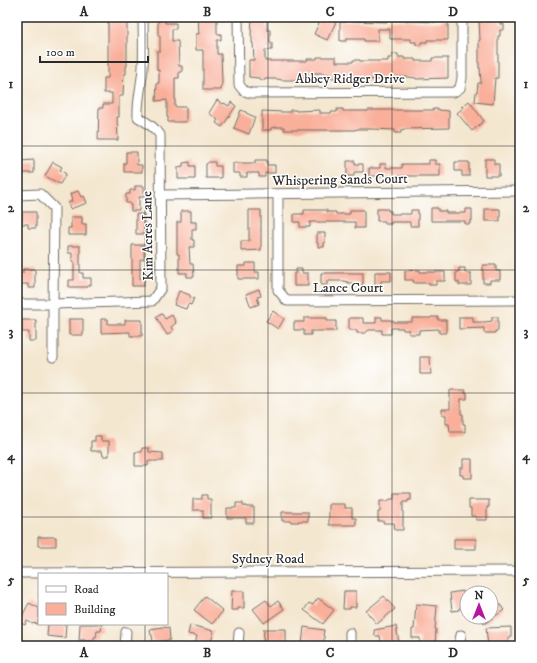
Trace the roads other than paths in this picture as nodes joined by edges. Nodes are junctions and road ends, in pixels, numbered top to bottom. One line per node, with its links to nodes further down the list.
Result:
1 (143, 17): 7 (street, Kim Acres Lane)
2 (238, 17): 3 (street, Abbey Ridger Drive)
3 (462, 17)
4 (520, 191): 5 (street, Whispering Sands Court)
5 (278, 194): 7 (street, Whispering Sands Court); 8 (street, Lance Court)
6 (17, 195): 10 (street)
7 (160, 195): 10 (street, Kim Acres Lane)
8 (520, 300)
9 (17, 304): 10 (street, Kim Acres Lane)
10 (53, 304): 11 (street)
11 (53, 357)
12 (520, 571): 13 (street, Sydney Road)
13 (17, 573)
14 (126, 632): 20 (street)
15 (238, 633): 21 (street)
16 (350, 634): 22 (street)
17 (461, 635): 23 (street)
18 (17, 641): 19 (street)
19 (22, 646)
20 (125, 646)
21 (238, 646)
22 (350, 646)
23 (459, 646)

